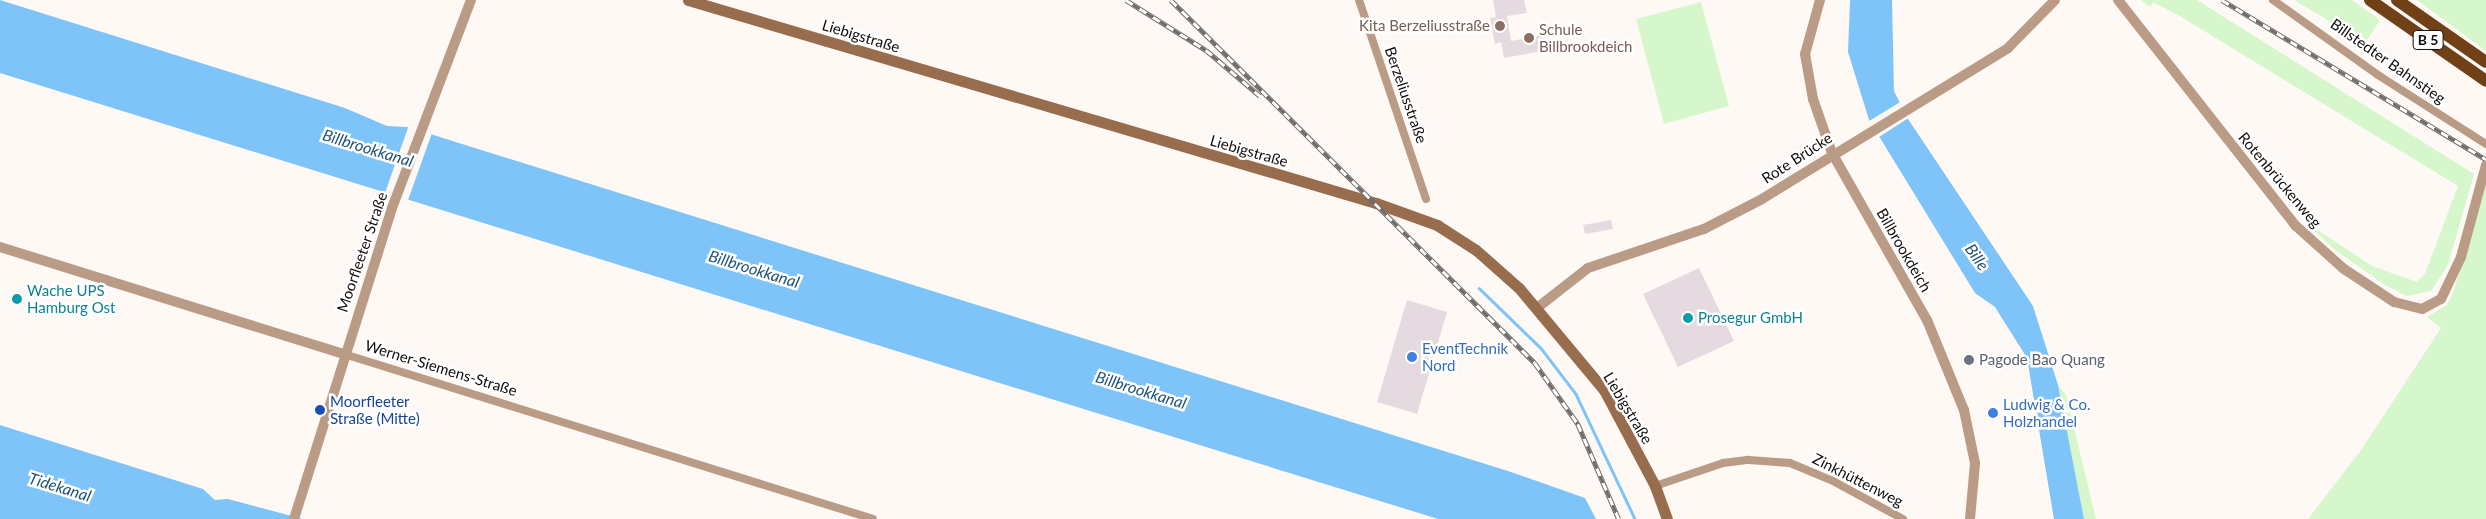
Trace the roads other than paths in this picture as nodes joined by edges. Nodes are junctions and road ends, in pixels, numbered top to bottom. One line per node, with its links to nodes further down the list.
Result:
1 (471, 0): 18 (street, Moorfleeter Straße)
2 (688, 0): 17 (main road, Liebigstraße)
3 (1359, 0): 15 (street, Berzeliusstraße)
4 (1820, 0): 13 (street, Billbrookdeich)
5 (2055, 0): 13 (street, Rote Brücke)
6 (2118, 0): 14 (street, Rotenbrückenweg)
7 (2273, 0): 12 (street, Billstedter Bahnstieg)
8 (2370, 0): 11 (highway, B 5)
9 (2397, 0): 10 (highway, B 5)
10 (2486, 62)
11 (2486, 81)
12 (2486, 144)
13 (1832, 153): 17 (street, Rote Brücke); 24 (street, Billbrookdeich)
14 (2486, 166)
15 (1426, 199)
16 (0, 247): 18 (street, Werner-Siemens-Straße)
17 (1537, 308): 19 (main road, Liebigstraße)
18 (344, 354): 20 (street, Moorfleeter Straße); 21 (street, Werner-Siemens-Straße)
19 (1655, 486): 22 (main road, Liebigstraße); 23 (street, Zinkhüttenweg)
20 (294, 519)
21 (873, 519)
22 (1667, 519)
23 (1903, 519)
24 (1970, 519)

